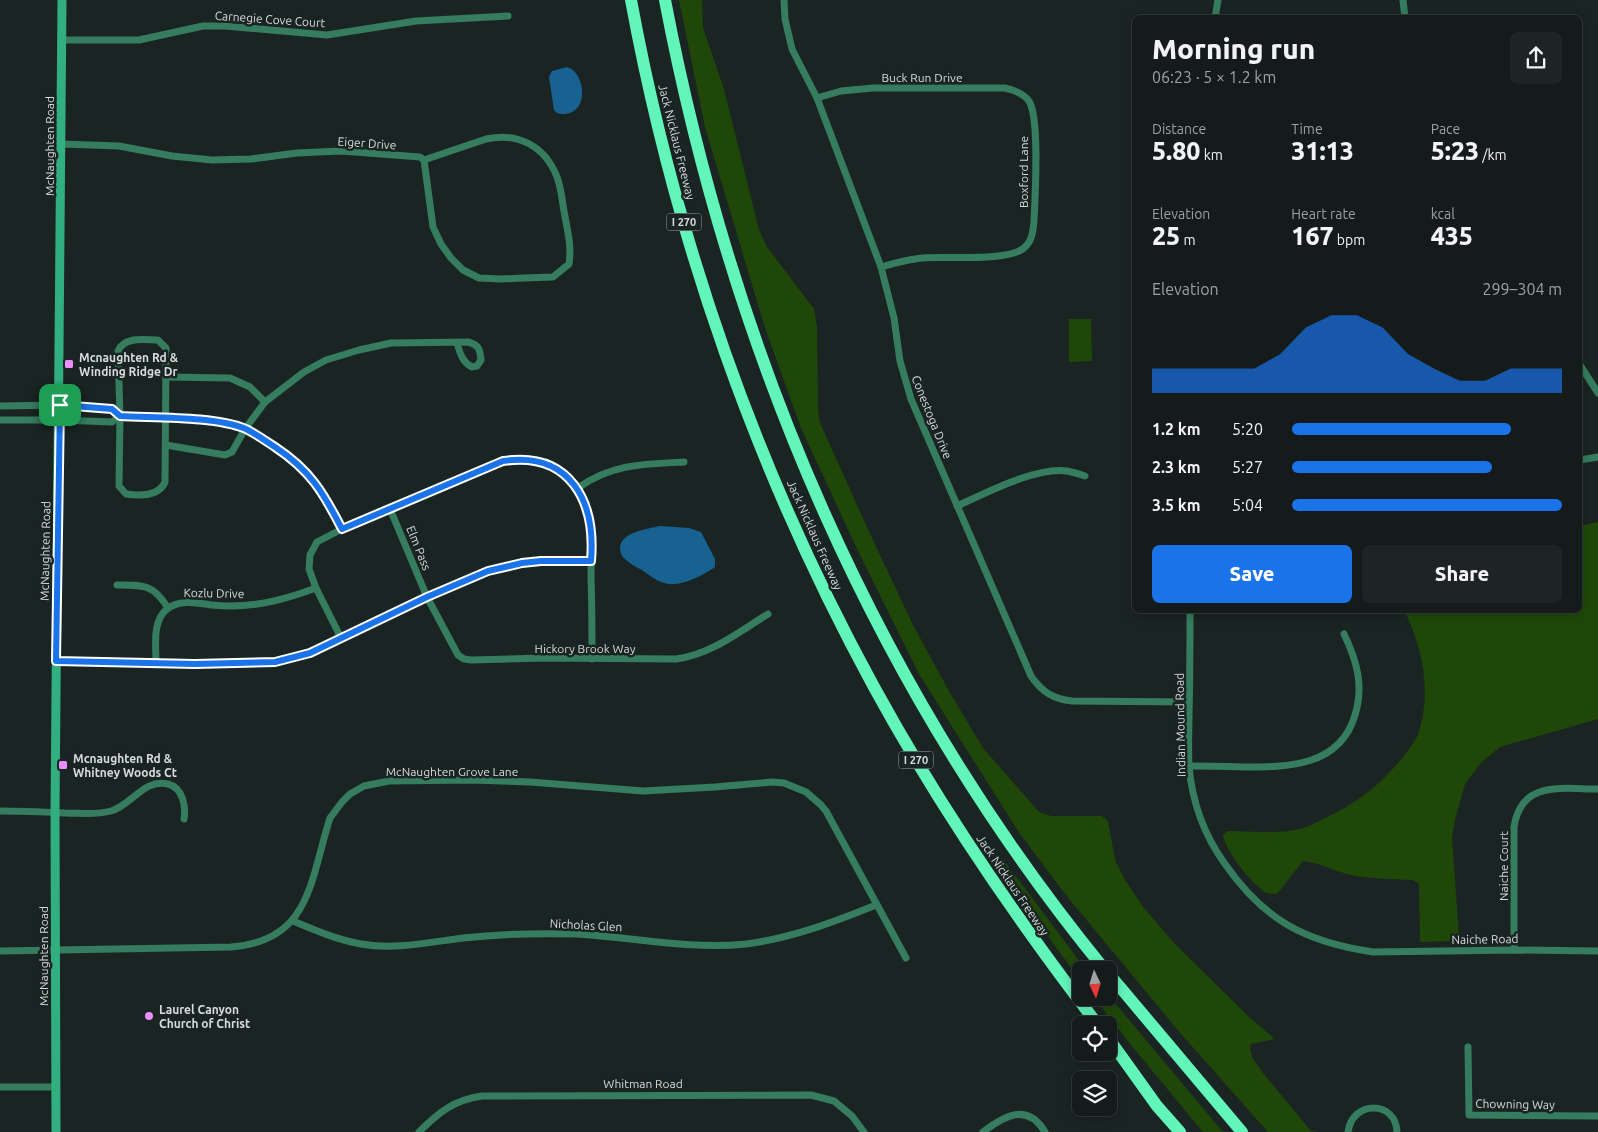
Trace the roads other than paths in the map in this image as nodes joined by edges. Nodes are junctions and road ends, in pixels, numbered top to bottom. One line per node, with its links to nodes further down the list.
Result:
1 (62, 0): 10 (street, McNaughten Road)
2 (631, 0): 65 (highway, Jack Nicklaus Freeway / I 270)
3 (665, 0): 63 (highway, Jack Nicklaus Freeway / I 270)
4 (784, 0): 12 (street, Conestoga Drive)
5 (1218, 0): 7 (street)
6 (1403, 0): 8 (street)
7 (1216, 15)
8 (1406, 15)
9 (508, 16): 10 (street, Carnegie Cove Court)
10 (61, 40): 13 (street, McNaughten Road)
11 (1026, 97): 12 (street, Buck Run Drive); 15 (street, Boxford Lane)
12 (817, 98): 15 (street, Conestoga Drive)
13 (61, 144): 14 (street, Eiger Drive); 21 (street, McNaughten Road)
14 (424, 160): 14 (street, Eiger Drive)
15 (881, 267): 34 (street, Conestoga Drive)
16 (457, 343): 20 (street)
17 (1582, 368): 19 (street)
18 (166, 377): 20 (street); 23 (street); 24 (street)
19 (1598, 393)
20 (265, 402): 27 (street)
21 (60, 405): 22 (street); 23 (street); 26 (street, McNaughten Road)
22 (0, 406)
23 (120, 416): 24 (street); 26 (street); 28 (street)
24 (165, 418): 27 (street); 28 (street)
25 (0, 420): 26 (street)
26 (60, 420): 47 (street, McNaughten Road)
27 (245, 429): 28 (street); 36 (street)
28 (166, 445)
29 (1598, 457): 30 (street)
30 (1582, 460)
31 (684, 462): 33 (street)
32 (1086, 476): 34 (street)
33 (578, 488): 35 (street); 37 (street)
34 (957, 506): 49 (street, Conestoga Drive)
35 (390, 509): 36 (street); 40 (street, Elm Pass)
36 (342, 529): 39 (street)
37 (591, 561): 40 (street); 46 (street)
38 (117, 584): 41 (street)
39 (316, 588): 41 (street, Kozlu Drive); 45 (street)
40 (427, 597): 45 (street); 46 (street, Hickory Brook Way)
41 (168, 608): 48 (street, Kozlu Drive)
42 (1190, 613): 49 (street, Indian Mound Road)
43 (768, 614): 46 (street, Hickory Brook Way)
44 (1344, 634): 50 (street)
45 (341, 638): 48 (street)
46 (592, 659)
47 (56, 661): 48 (street); 53 (street, McNaughten Road)
48 (156, 663)
49 (1190, 702): 50 (street, Indian Mound Road)
50 (1189, 766): 61 (street, Indian Mound Road)
51 (1598, 789): 58 (street, Naiche Court)
52 (0, 811): 53 (street)
53 (55, 812): 54 (street); 57 (street, McNaughten Road)
54 (184, 819)
55 (876, 905): 56 (street, Nicholas Glen); 56 (street, McNaughten Grove Lane); 62 (street, McNaughten Grove Lane)
56 (293, 921): 57 (street, McNaughten Grove Lane)
57 (55, 950): 59 (street, McNaughten Grove Lane); 69 (street, McNaughten Road)
58 (1514, 950): 60 (street, Naiche Road); 61 (street, Naiche Road)
59 (0, 951)
60 (1598, 951)
61 (1372, 952)
62 (906, 958)
63 (1098, 961)
64 (1118, 985): 72 (highway)
65 (1091, 1016)
66 (1468, 1047): 70 (street, Chowning Way)
67 (1117, 1051): 77 (highway)
68 (0, 1087): 69 (street)
69 (55, 1087): 73 (street, McNaughten Road)
70 (1598, 1116)
71 (1043, 1129): 76 (street)
72 (1241, 1131)
73 (56, 1132)
74 (420, 1132): 75 (street, Whitman Road)
75 (864, 1132)
76 (983, 1132)
77 (1179, 1132)
78 (1348, 1132): 79 (street)
79 (1398, 1132)

